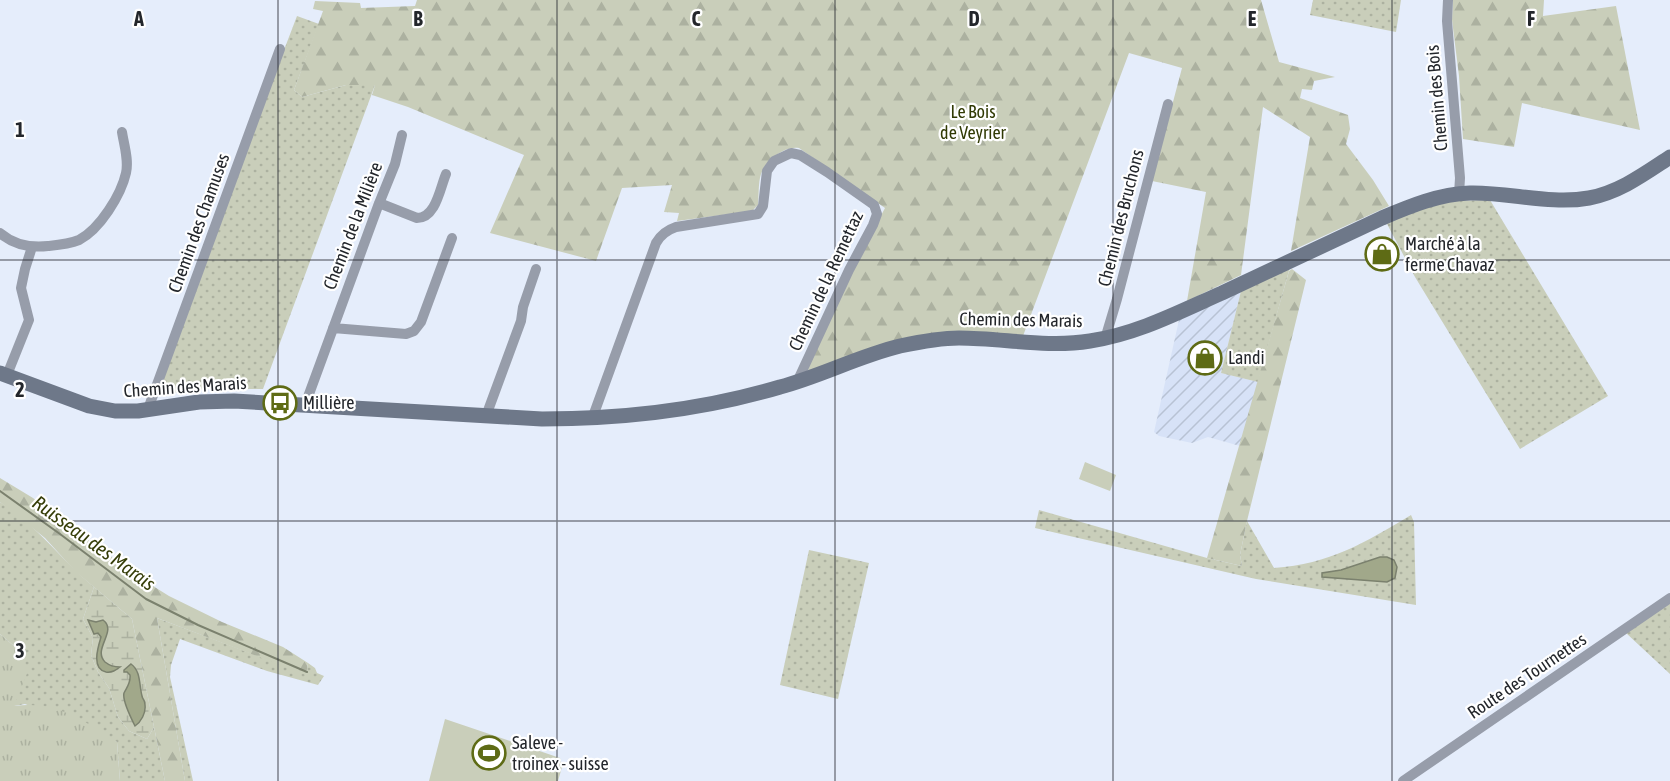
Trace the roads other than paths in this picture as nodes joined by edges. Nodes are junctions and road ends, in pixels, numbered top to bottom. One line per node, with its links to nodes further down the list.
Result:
1 (1448, 0): 8 (street, Chemin des Bois)
2 (280, 49): 19 (street, Chemin des Chamuses)
3 (1168, 104): 15 (street, Chemin des Bruchons)
4 (122, 132): 12 (street)
5 (402, 135): 9 (street, Chemin de la Milière)
6 (1670, 157): 8 (street, Chemin des Marais)
7 (446, 174): 9 (street)
8 (1459, 194): 15 (street, Chemin des Marais)
9 (379, 203): 14 (street, Chemin de la Milière)
10 (0, 233): 12 (street)
11 (452, 238): 14 (street)
12 (32, 247): 16 (street)
13 (536, 269): 20 (street)
14 (333, 328): 18 (street, Chemin de la Milière)
15 (1105, 339): 17 (street, Chemin des Marais)
16 (4, 374): 19 (street, Chemin des Marais)
17 (797, 382): 21 (street, Chemin des Marais); 21 (street, Chemin de la Remettaz)
18 (305, 405): 19 (street, Chemin des Marais); 20 (street, Chemin des Marais)
19 (148, 410)
20 (486, 416): 21 (street, Chemin des Marais)
21 (592, 419)
22 (1670, 598): 23 (street, Route des Tournettes)
23 (1403, 781)

